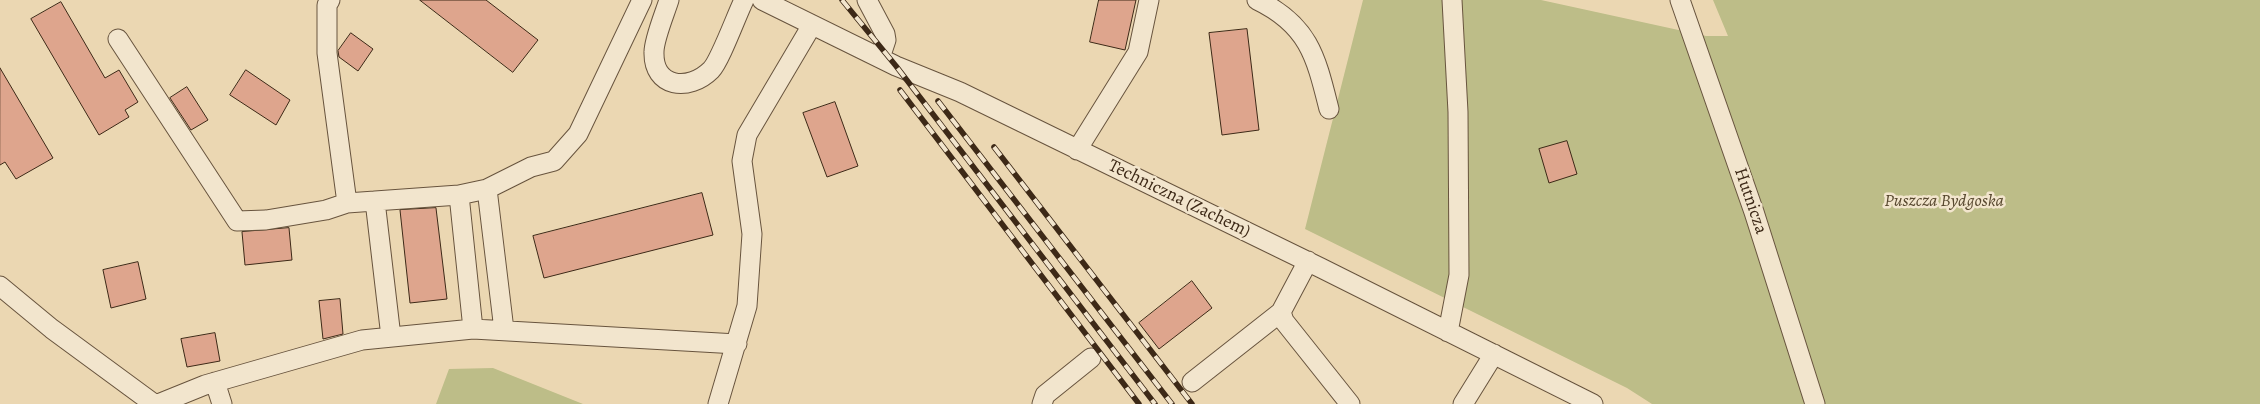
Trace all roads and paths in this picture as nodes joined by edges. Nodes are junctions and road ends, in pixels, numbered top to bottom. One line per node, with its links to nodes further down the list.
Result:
1 (330, 0): 19 (street)
2 (642, 0): 16 (street)
3 (669, 0): 4 (street)
4 (744, 0)
5 (762, 0): 11 (street, Techniczna (Zachem))
6 (867, 0): 13 (street)
7 (1149, 0): 15 (street)
8 (1257, 0): 14 (street)
9 (1452, 0): 25 (street)
10 (1680, 0): 40 (street, Hutnicza)
11 (812, 26): 13 (street, Techniczna (Zachem)); 27 (street)
12 (118, 39): 19 (street)
13 (880, 58): 15 (street, Techniczna (Zachem))
14 (1330, 108)
15 (1077, 150): 20 (street, Techniczna (Zachem))
16 (487, 189): 17 (street); 24 (street)
17 (458, 195): 18 (street); 23 (street)
18 (375, 201): 19 (street); 26 (street)
19 (347, 203)
20 (1308, 261): 22 (street); 25 (street, Techniczna (Zachem))
21 (0, 286): 32 (street)
22 (1281, 312): 31 (street); 37 (street)
23 (473, 329): 24 (street); 26 (street)
24 (504, 330): 27 (street)
25 (1448, 332): 28 (street, Techniczna (Zachem))
26 (391, 337): 30 (street)
27 (737, 344): 35 (street)
28 (1494, 354): 38 (street); 39 (street, Techniczna (Zachem))
29 (1091, 358): 36 (street)
30 (216, 382): 33 (street); 34 (street)
31 (1192, 382)
32 (154, 404)
33 (158, 404)
34 (222, 404)
35 (718, 404)
36 (1042, 404)
37 (1350, 404)
38 (1463, 404)
39 (1592, 404)
40 (1815, 404)

